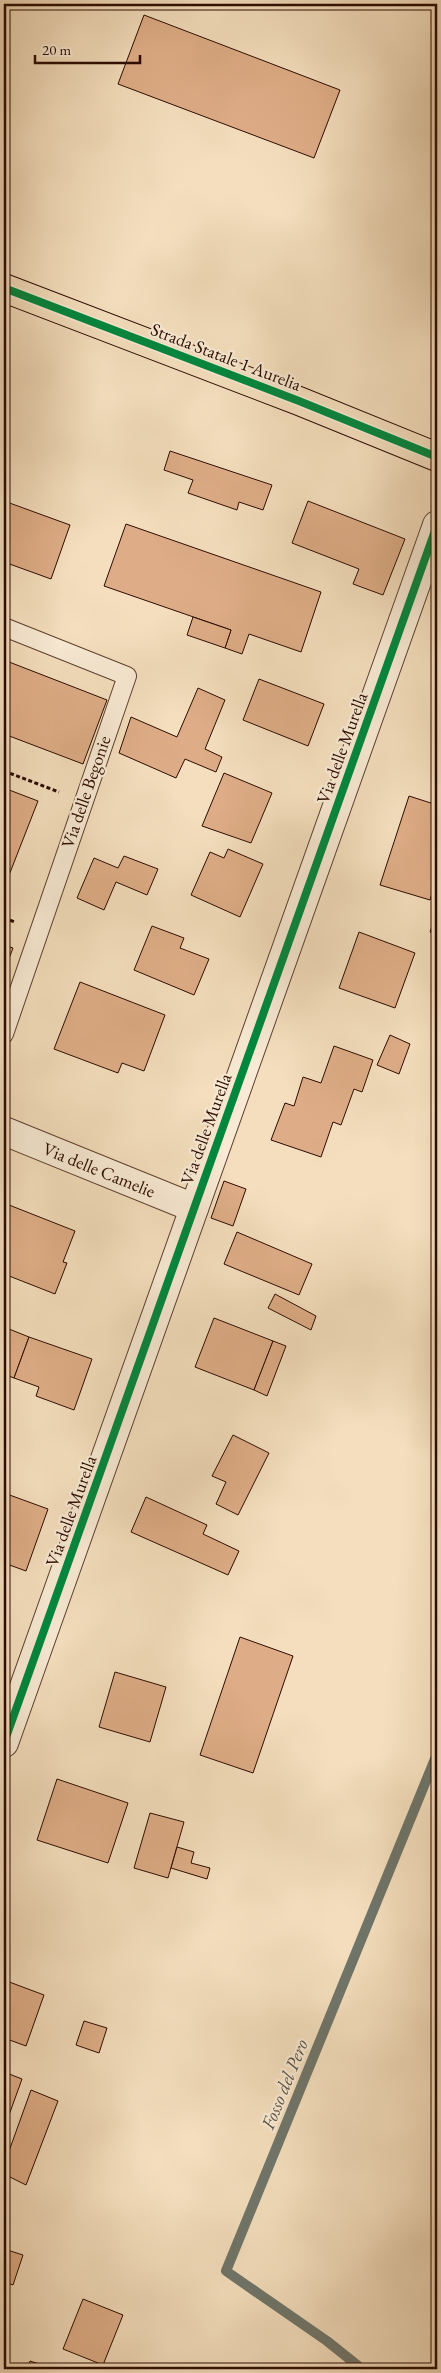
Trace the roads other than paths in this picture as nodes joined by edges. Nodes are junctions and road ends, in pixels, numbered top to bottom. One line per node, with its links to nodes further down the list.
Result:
1 (4, 288): 2 (main road, Strada Statale 1 Aurelia)
2 (437, 457)
3 (437, 525): 7 (street, Via delle Murella)
4 (4, 627): 5 (lane, Via delle Begonie)
5 (4, 1034)
6 (4, 1131): 7 (street, Via delle Camelie)
7 (194, 1208): 8 (street, Via delle Murella)
8 (4, 1743)

